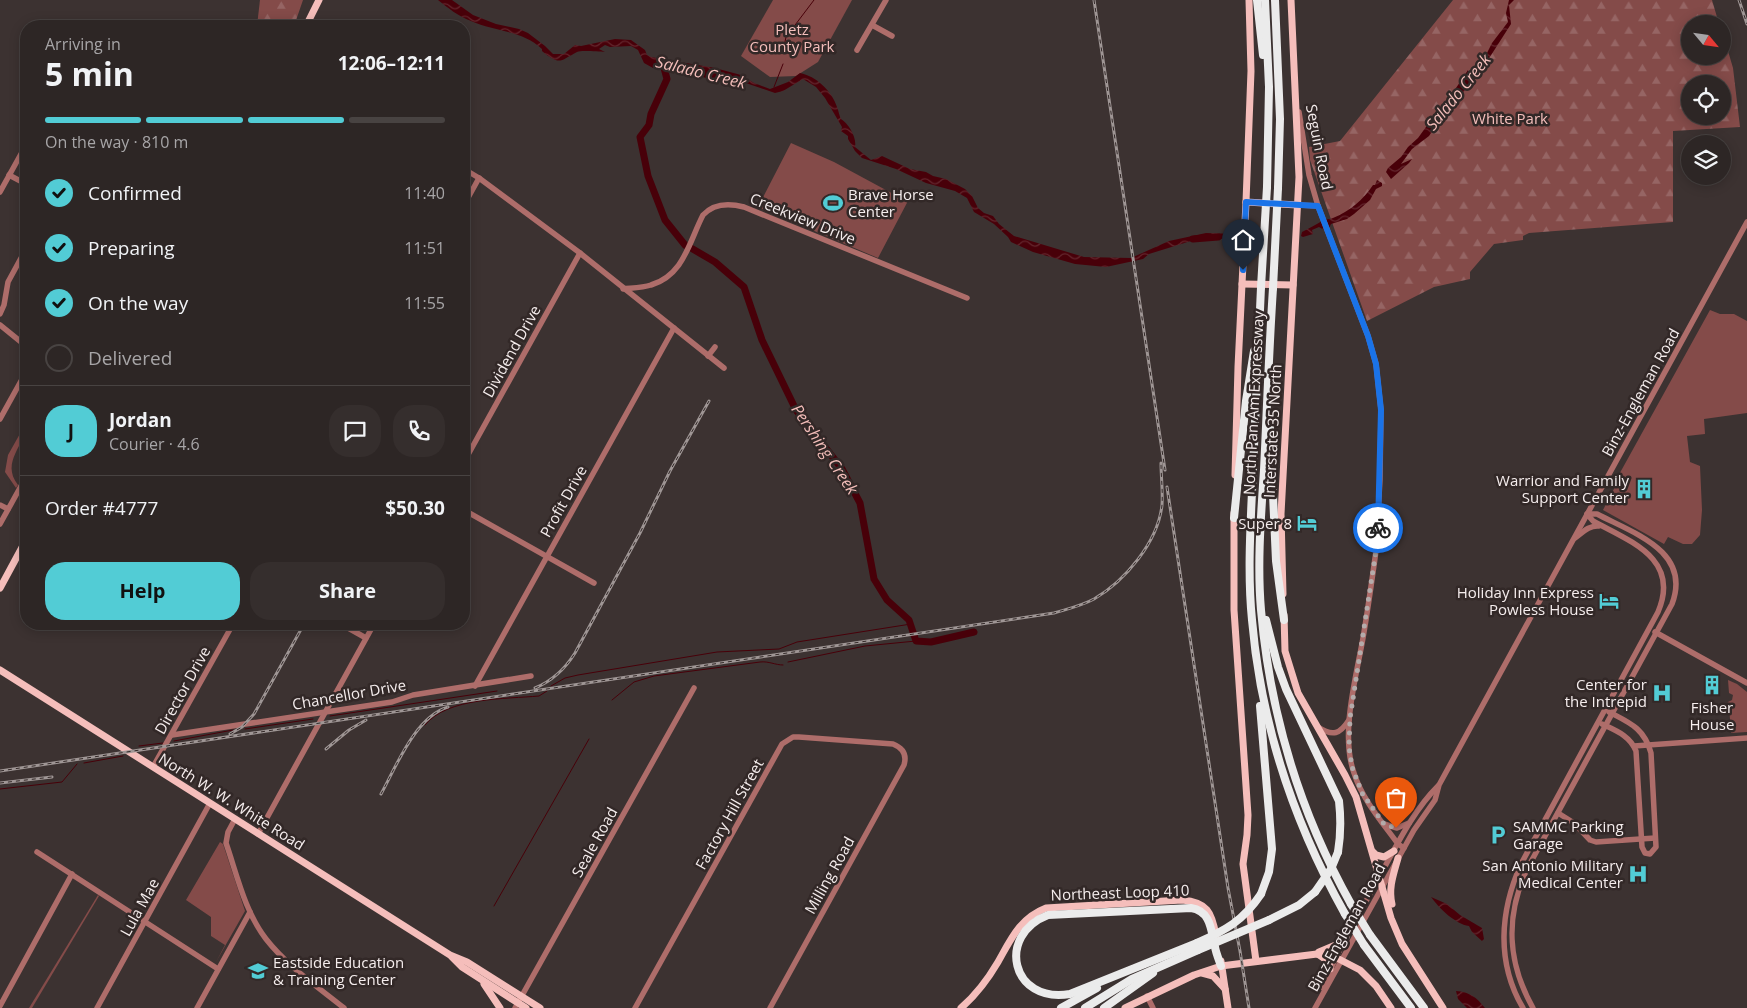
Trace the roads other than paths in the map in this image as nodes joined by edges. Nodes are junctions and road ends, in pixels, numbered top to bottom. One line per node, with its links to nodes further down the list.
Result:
1 (320, 0): 8 (main road)
2 (886, 0): 9 (street)
3 (1249, 0): 21 (main road)
4 (1257, 0): 13 (highway)
5 (1265, 0): 13 (highway, North Pan Am Expressway)
6 (1277, 0): 40 (highway, North Pan Am Expressway, bridge)
7 (1291, 0): 12 (main road, Interstate 35 North)
8 (309, 20)
9 (872, 24): 10 (street); 11 (street)
10 (892, 36)
11 (858, 50)
12 (1295, 92): 22 (main road, Interstate 35 North); 23 (street, Seguin Road)
13 (1269, 118): 31 (highway, North Pan Am Expressway, bridge)
14 (20, 156): 16 (street)
15 (470, 173): 17 (street)
16 (9, 175): 18 (street); 19 (street)
17 (479, 178): 20 (street); 25 (street)
18 (20, 181)
19 (0, 192)
20 (470, 194)
21 (1246, 202): 22 (main road); 27 (main road)
22 (1298, 205): 23 (street, Seguin Road); 28 (main road, Interstate 35 North)
23 (1318, 206): 73 (street, Seguin Road)
24 (1747, 222): 47 (street, Binz-Engleman Road)
25 (580, 253): 29 (street); 42 (street, Dividend Drive)
26 (20, 260): 32 (street)
27 (1242, 284): 28 (main road); 48 (main road)
28 (1293, 285): 57 (main road, Interstate 35 North)
29 (623, 289): 30 (street, Creekview Drive); 34 (street)
30 (967, 298)
31 (1260, 309): 48 (highway); 69 (highway, North Pan Am Expressway)
32 (0, 314)
33 (0, 325): 35 (street)
34 (674, 328): 37 (street); 53 (street, Profit Drive)
35 (20, 341)
36 (715, 347): 37 (street)
37 (708, 356): 38 (street)
38 (724, 368)
39 (20, 383): 41 (street)
40 (1267, 401): 56 (highway, North Pan Am Expressway); 57 (highway)
41 (0, 419)
42 (470, 451)
43 (20, 488): 45 (street)
44 (0, 505): 45 (street)
45 (8, 510): 49 (street)
46 (470, 513): 53 (street)
47 (1587, 514): 50 (street); 51 (street, Binz-Engleman Road); 62 (street)
48 (1234, 518): 111 (main road)
49 (0, 524)
50 (1602, 526): 51 (street); 58 (street)
51 (1573, 540): 83 (street, Binz-Engleman Road)
52 (20, 551): 55 (main road)
53 (547, 556): 54 (street); 67 (street, Profit Drive)
54 (594, 583)
55 (0, 588)
56 (1261, 609): 104 (highway, bridge); 105 (highway, North Pan Am Expressway, bridge)
57 (1284, 620): 76 (main road, Interstate 35 North)
58 (1649, 629): 62 (street); 70 (street)
59 (230, 630): 77 (street, Director Drive)
60 (352, 630): 63 (street)
61 (371, 630): 63 (street)
62 (1657, 633): 66 (street); 72 (street)
63 (366, 638): 71 (street)
64 (0, 670): 82 (main road, North W. W. White Road)
65 (531, 676): 67 (street, Chancellor Drive)
66 (1747, 683)
67 (475, 686): 71 (street, Chancellor Drive)
68 (694, 688): 120 (street, Seale Road)
69 (1262, 694): 104 (highway, bridge); 139 (highway, North Pan Am Expressway, bridge)
70 (1605, 710): 72 (street); 74 (street)
71 (325, 713): 77 (street, Chancellor Drive); 89 (street)
72 (1612, 713): 75 (street); 79 (street)
73 (1350, 718): 76 (street); 88 (street, Seguin Road)
74 (1598, 722): 75 (street); 143 (street)
75 (1606, 725): 80 (street); 85 (street)
76 (1317, 726): 95 (main road, Interstate 35 North)
77 (172, 735): 82 (street, Director Drive)
78 (1747, 738): 79 (street)
79 (1648, 745): 80 (street); 90 (street)
80 (1634, 746): 91 (street)
81 (904, 752): 130 (street, Factory Hill Street); 131 (street, Milling Road)
82 (154, 767): 84 (main road, North W. W. White Road)
83 (1439, 785): 87 (street, Binz-Engleman Road); 93 (street, Binz-Engleman Road)
84 (210, 803): 86 (main road, North W. W. White Road); 101 (street, Lula Mae)
85 (1558, 813): 91 (street); 144 (street)
86 (235, 819): 89 (main road, North W. W. White Road); 100 (street)
87 (1410, 823): 88 (street); 92 (street, Binz-Engleman Road)
88 (1384, 824): 92 (street, Seguin Road)
89 (258, 834): 107 (main road, North W. W. White Road)
90 (1655, 838): 91 (street); 91 (street)
91 (1642, 839)
92 (1396, 848): 93 (street, Seguin Road); 95 (main road); 98 (street, Binz-Engleman Road)
93 (1404, 848): 96 (street, Binz-Engleman Road)
94 (37, 852): 97 (street)
95 (1372, 852): 98 (main road, Interstate 35 North)
96 (1398, 858): 99 (street, Binz-Engleman Road); 103 (main road)
97 (72, 874): 101 (street); 122 (street)
98 (1379, 877): 99 (main road, Interstate 35 North); 102 (street, Binz-Engleman Road)
99 (1382, 886): 103 (main road, Interstate 35 North); 110 (street, Binz-Engleman Road)
100 (250, 912): 114 (street); 126 (street)
101 (144, 922): 114 (street); 124 (street, Lula Mae)
102 (1346, 937): 106 (main road); 108 (street, Binz-Engleman Road)
103 (1402, 945): 142 (main road, Interstate 35 North)
104 (1198, 946): 109 (highway); 115 (highway)
105 (1379, 948): 140 (highway, North Pan Am Expressway); 141 (highway)
106 (1316, 954): 108 (main road); 111 (main road); 113 (main road)
107 (450, 955): 117 (main road, North W. W. White Road); 120 (main road, North W. W. White Road)
108 (1335, 957): 110 (main road); 113 (street, Binz-Engleman Road)
109 (1175, 959): 123 (highway); 134 (highway)
110 (1343, 960): 121 (street, Binz-Engleman Road); 138 (main road)
111 (1256, 961): 112 (main road)
112 (1221, 966): 115 (highway); 116 (main road); 118 (main road); 132 (main road, Northeast Loop 410)
113 (1330, 969): 121 (street, Binz-Engleman Road)
114 (218, 970): 125 (street)
115 (1122, 973): 133 (highway)
116 (1199, 973): 118 (main road); 119 (main road)
117 (479, 978): 120 (main road, North W. W. White Road); 127 (main road, North W. W. White Road)
118 (1225, 990): 137 (main road)
119 (1147, 996): 135 (main road); 136 (street)
120 (518, 1002): 128 (main road, North W. W. White Road); 129 (main road, North W. W. White Road)
121 (1317, 1005)
122 (0, 1006)
123 (1105, 1007)
124 (97, 1008)
125 (197, 1008)
126 (344, 1008)
127 (500, 1008)
128 (526, 1008)
129 (540, 1008)
130 (635, 1008)
131 (770, 1008)
132 (961, 1008)
133 (1061, 1008)
134 (1085, 1008)
135 (1125, 1008)
136 (1153, 1008)
137 (1228, 1008)
138 (1392, 1008)
139 (1411, 1008)
140 (1424, 1008)
141 (1428, 1008)
142 (1443, 1008)
143 (1523, 1008)
144 (1533, 1008)

